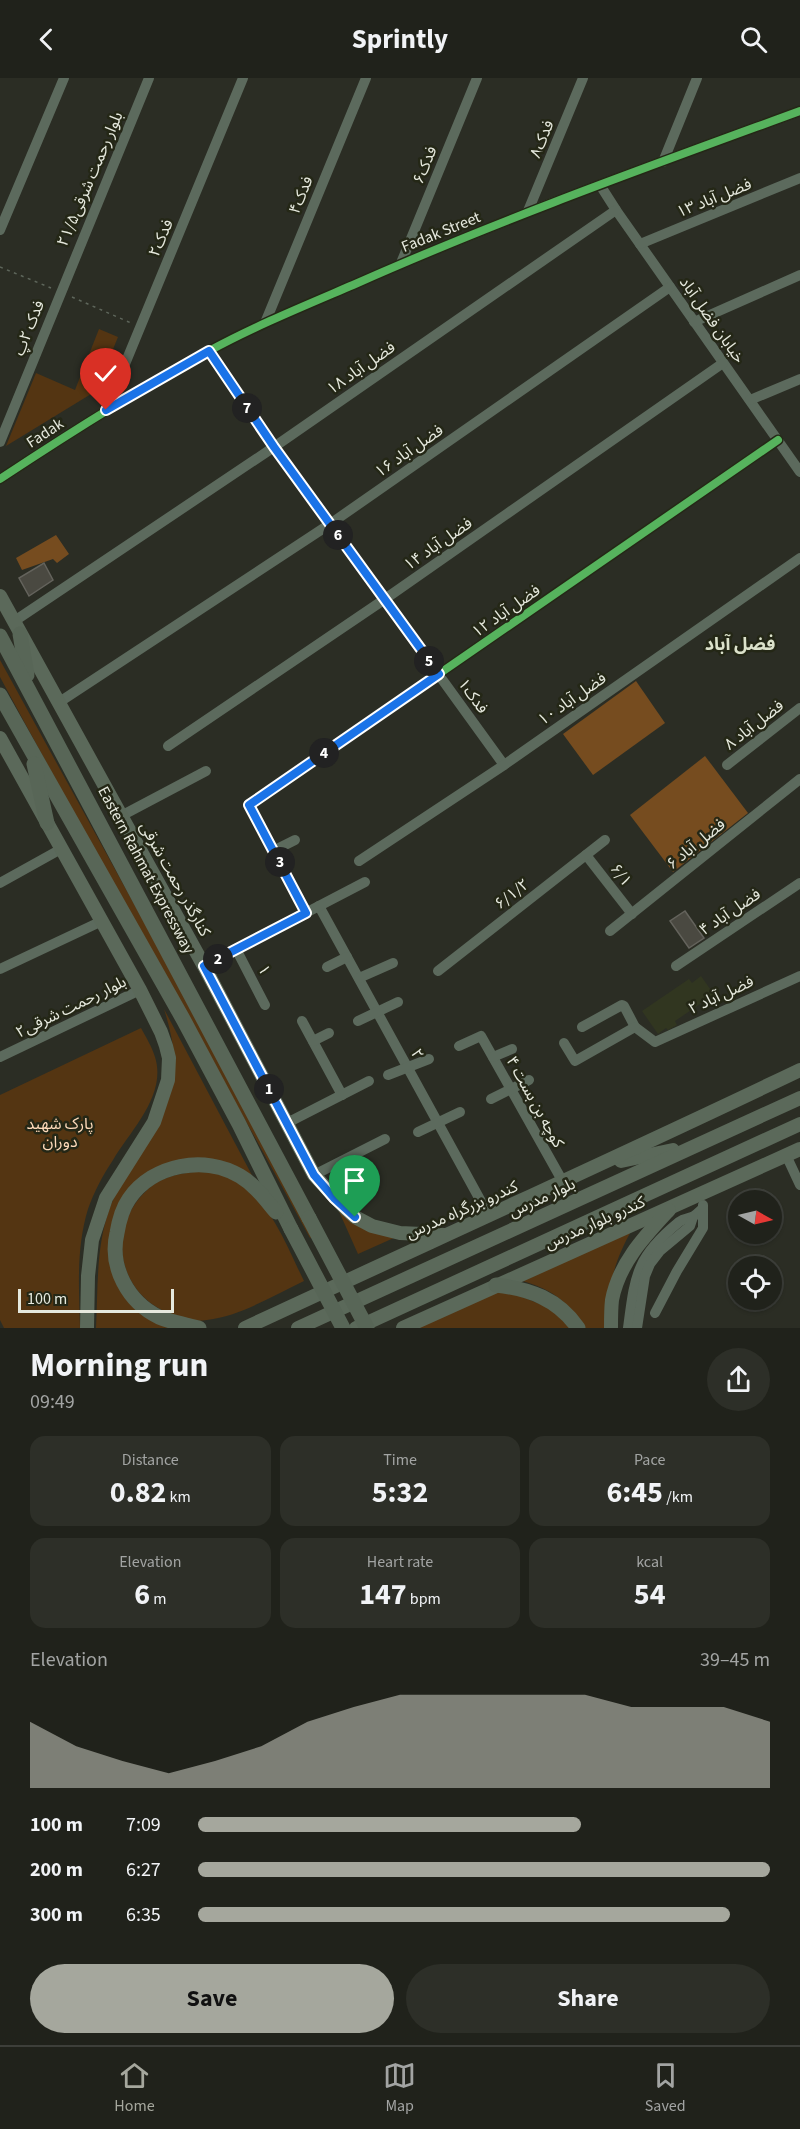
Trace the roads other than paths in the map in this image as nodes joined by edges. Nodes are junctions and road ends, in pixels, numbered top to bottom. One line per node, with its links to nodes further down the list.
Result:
1 (64, 78): 14 (street)
2 (149, 78): 19 (street, بلوار رحمت شرقی۲۱/۵)
3 (243, 78): 26 (street, فدک۲)
4 (366, 78): 21 (street, فدک۴)
5 (477, 78): 16 (street, فدک۶)
6 (583, 78): 13 (street, فدک۸)
7 (697, 78): 9 (street)
8 (800, 111): 9 (street, Fadak Street)
9 (663, 162): 11 (street, Fadak Street)
10 (800, 178): 15 (street, فضل آباد ۱۳)
11 (600, 185): 12 (street, خیابان فضل آباد); 13 (street, Fadak Street)
12 (615, 210): 15 (street, خیابان فضل آباد); 29 (street, فضل آباد ۱۸)
13 (528, 211): 16 (street, Fadak Street)
14 (0, 230)
15 (640, 244): 18 (street, خیابان فضل آباد)
16 (401, 263): 21 (street, Fadak Street)
17 (800, 275): 20 (street)
18 (670, 287): 20 (street, خیابان فضل آباد); 32 (street, فضل آباد ۱۶)
19 (60, 292): 28 (street, فدک ۲پ)
20 (694, 322): 23 (street, خیابان فضل آباد)
21 (265, 323): 22 (street, Fadak Street)
22 (209, 351): 26 (street, Fadak Street); 29 (street, فدک۱)
23 (723, 363): 25 (street, خیابان فضل آباد); 35 (street, فضل آباد ۱۴)
24 (800, 379): 25 (street)
25 (750, 400): 27 (street, خیابان فضل آباد)
26 (106, 410): 31 (street, Fadak)
27 (778, 440): 30 (street, خیابان فضل آباد); 38 (street, فضل آباد ۱۲)
28 (0, 442)
29 (274, 447): 32 (street, فدک۱); 36 (street, فضل آباد ۱۸)
30 (800, 472)
31 (0, 479)
32 (330, 525): 35 (street, فدک۱); 41 (street, فضل آباد ۱۶)
33 (800, 558): 46 (street, فضل آباد ۱۰)
34 (0, 596): 36 (main road, کنارگذر رحمت شرقی)
35 (385, 599): 38 (street, فدک۱); 44 (street, فضل آباد ۱۴)
36 (16, 628): 39 (highway); 41 (main road, کنارگذر رحمت شرقی)
37 (0, 636): 39 (highway, Eastern Rahmat Expressway)
38 (439, 674): 46 (street, فدک۱); 55 (street, فضل آباد ۱۲)
39 (30, 690): 131 (highway, Eastern Rahmat Expressway, bridge)
40 (0, 695): 45 (highway)
41 (58, 703): 50 (main road, کنارگذر رحمت شرقی)
42 (800, 708): 47 (street, فضل آباد ۸)
43 (0, 738): 51 (main road)
44 (168, 746)
45 (30, 749): 51 (highway); 121 (highway)
46 (504, 765): 57 (street, فضل آباد ۱۰)
47 (727, 765)
48 (206, 771): 50 (street)
49 (800, 779): 63 (street, فضل آباد ۶)
50 (121, 816): 69 (main road, کنارگذر رحمت شرقی)
51 (47, 823): 54 (main road)
52 (294, 840): 55 (street)
53 (605, 840): 56 (street, ۶/۱/۲)
54 (61, 849): 59 (street); 64 (main road)
55 (273, 850): 62 (street)
56 (586, 855): 63 (street, ۶/۱); 73 (street, ۶/۱/۲)
57 (358, 861)
58 (365, 882): 61 (street)
59 (0, 883)
60 (800, 883): 70 (street, فضل آباد ۴)
61 (319, 906): 62 (street); 67 (street, ۲)
62 (306, 913): 66 (street)
63 (632, 914): 65 (street, فضل آباد ۶)
64 (102, 921): 72 (street); 76 (main road)
65 (610, 932)
66 (236, 949): 69 (street); 78 (street, ۱)
67 (347, 957): 71 (street); 75 (street, ۲)
68 (393, 963): 75 (street)
69 (204, 966): 103 (main road, کنارگذر رحمت شرقی)
70 (676, 966)
71 (327, 967)
72 (0, 969)
73 (438, 971)
74 (800, 976): 83 (street, فضل آباد ۲)
75 (359, 978): 79 (street, ۲)
76 (140, 990): 89 (street, بلوار رحمت شرقی۲); 125 (main road)
77 (398, 1002): 79 (street)
78 (265, 1005)
79 (377, 1012): 81 (street); 92 (street, ۲)
80 (302, 1021): 85 (street)
81 (358, 1021)
82 (582, 1027): 83 (street)
83 (635, 1027): 86 (street)
84 (329, 1033): 85 (street)
85 (313, 1041): 98 (street)
86 (564, 1043)
87 (459, 1046): 90 (street, کوچه بن بست ۴)
88 (512, 1048): 90 (street)
89 (0, 1057)
90 (493, 1058): 97 (street, کوچه بن بست ۴)
91 (429, 1059): 92 (street)
92 (408, 1067): 94 (street); 102 (street, ۲)
93 (800, 1070): 112 (main road)
94 (388, 1075)
95 (529, 1080): 97 (street)
96 (369, 1081): 98 (street)
97 (511, 1089): 100 (street); 114 (street, کوچه بن بست ۴)
98 (342, 1095): 103 (street)
99 (800, 1098): 104 (main road, بلوار مدرس)
100 (491, 1100)
101 (460, 1112): 102 (street)
102 (438, 1122): 106 (street); 119 (street, ۲)
103 (287, 1123): 113 (main road, کنارگذر رحمت شرقی)
104 (743, 1124): 108 (main road, بلوار مدرس); 109 (main road)
105 (800, 1124): 109 (main road)
106 (418, 1132)
107 (385, 1139): 113 (street)
108 (700, 1144): 112 (main road); 128 (main road, بلوار مدرس)
109 (752, 1146): 130 (main road)
110 (800, 1149): 111 (main road, کندرو بلوار مدرس)
111 (786, 1155): 115 (street); 116 (main road, کندرو بلوار مدرس)
112 (596, 1167): 114 (main road, کندرو بزرگراه مدرس)
113 (314, 1175): 122 (main road, کنارگذر رحمت شرقی)
114 (563, 1182): 119 (main road, کندرو بزرگراه مدرس)
115 (800, 1185)
116 (702, 1193): 117 (main road, کندرو بلوار مدرس); 118 (street)
117 (674, 1206): 123 (main road, کندرو بلوار مدرس); 134 (main road)
118 (703, 1208): 120 (street); 124 (street)
119 (489, 1216): 122 (main road, کندرو بزرگراه مدرس)
120 (693, 1217): 135 (street); 136 (street)
121 (291, 1229): 126 (highway); 129 (highway, bridge)
122 (444, 1235): 127 (main road, کندرو بزرگراه مدرس)
123 (496, 1285): 132 (main road, کندرو بلوار مدرس); 133 (highway)
124 (655, 1313)
125 (87, 1328)
126 (199, 1328)
127 (245, 1328)
128 (298, 1328)
129 (343, 1328)
130 (356, 1328)
131 (368, 1328)
132 (403, 1328)
133 (578, 1328)
134 (611, 1328)
135 (628, 1328)
136 (637, 1328)

